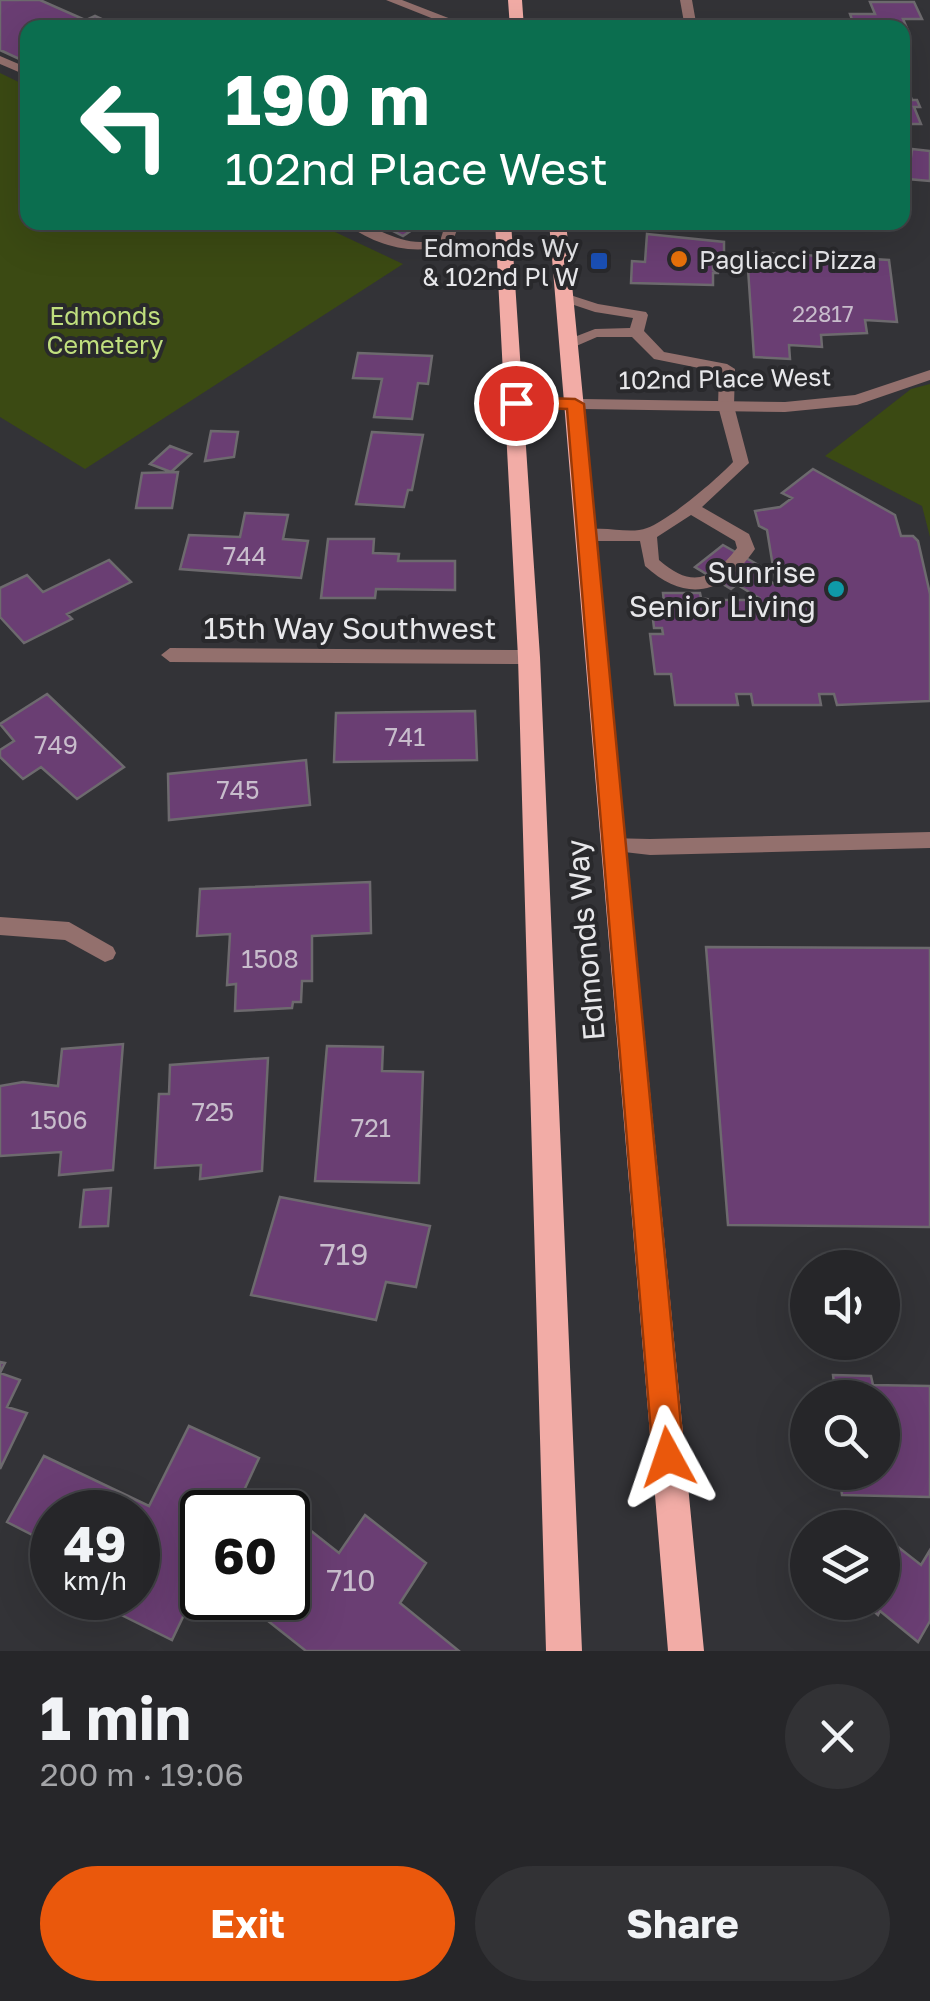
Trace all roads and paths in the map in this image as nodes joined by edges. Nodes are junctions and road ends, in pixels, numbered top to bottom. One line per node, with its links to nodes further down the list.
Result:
1 (392, 0): 2 (street)
2 (444, 20)
3 (367, 230): 4 (street)
4 (450, 230)
5 (504, 230): 11 (main road, Edmonds Way)
6 (558, 230): 7 (main road, Edmonds Way)
7 (564, 297): 8 (street); 9 (main road, Edmonds Way)
8 (638, 324): 9 (street); 13 (street)
9 (569, 344): 12 (main road, Edmonds Way)
10 (930, 375): 13 (street, 102nd Place West)
11 (516, 403): 12 (street, 102nd Place West); 18 (main road, Edmonds Way)
12 (575, 404): 13 (street, 102nd Place West); 16 (main road, Edmonds Way)
13 (726, 406): 14 (street)
14 (689, 506): 15 (street); 15 (street)
15 (648, 534): 16 (street)
16 (586, 536): 20 (main road, Edmonds Way)
17 (170, 654): 18 (street, 15th Way Southwest)
18 (529, 657): 23 (main road, Edmonds Way)
19 (930, 840): 20 (street)
20 (614, 844): 24 (main road, Edmonds Way)
21 (0, 926): 22 (street)
22 (105, 952)
23 (564, 1651)
24 (686, 1651)

